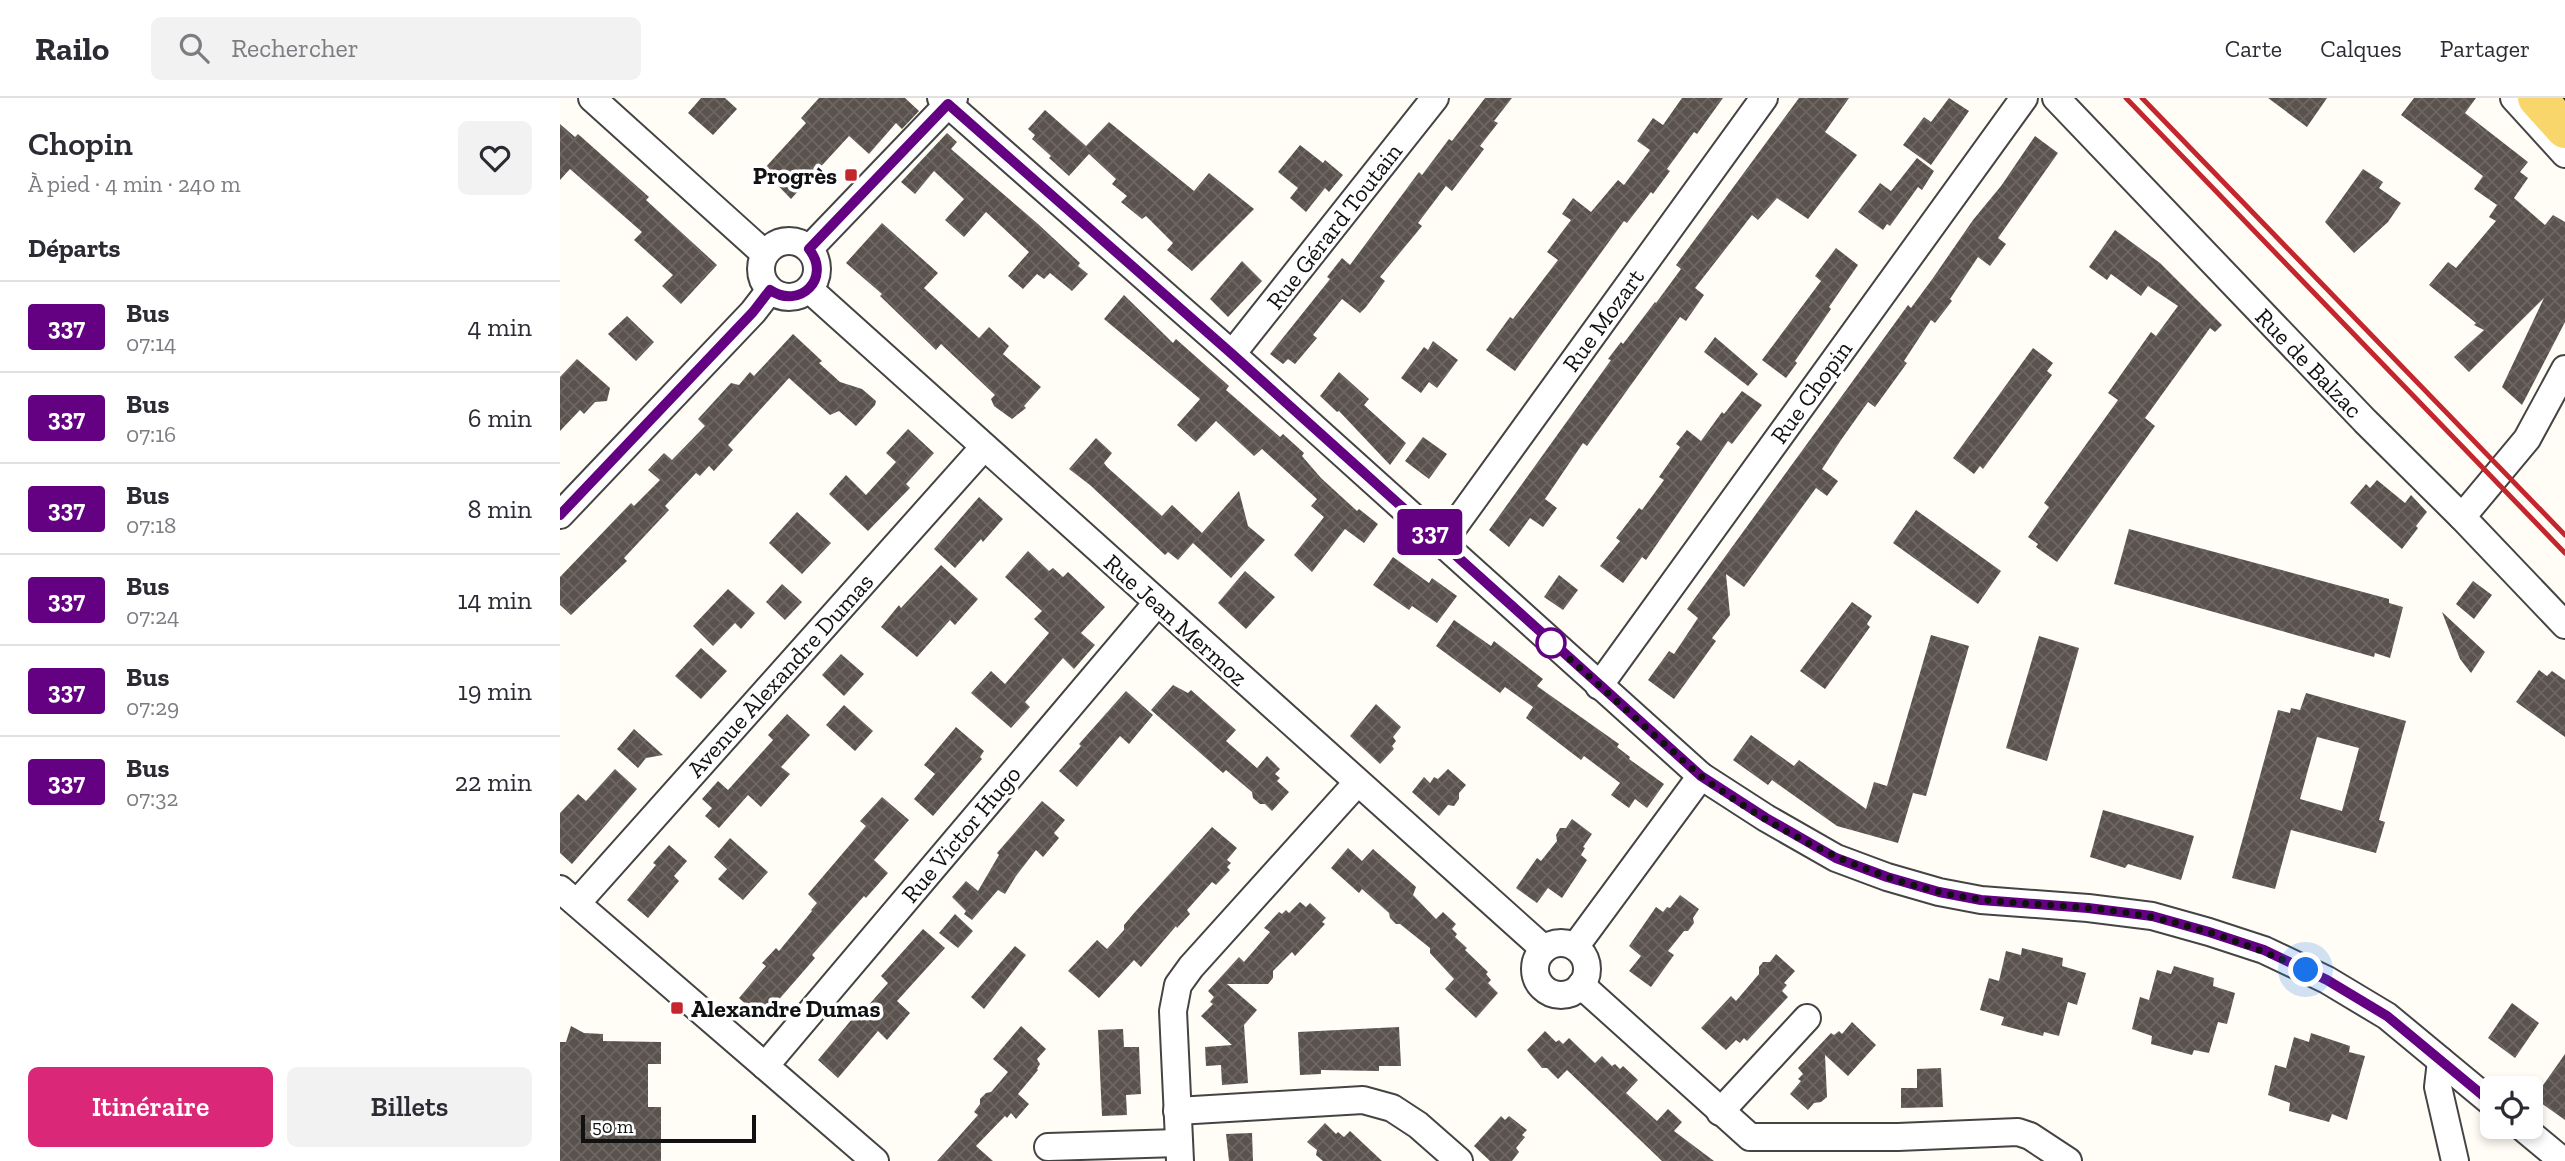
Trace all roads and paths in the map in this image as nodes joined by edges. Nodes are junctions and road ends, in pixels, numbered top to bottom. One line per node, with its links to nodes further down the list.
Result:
1 (592, 98): 10 (street)
2 (1435, 98): 13 (street, Rue Gérard Toutain)
3 (1765, 98): 18 (street, Rue Mozart)
4 (2024, 98): 21 (street, Rue Chopin)
5 (2056, 98): 17 (street, Rue de Balzac)
6 (2514, 98): 8 (street)
7 (948, 100): 9 (street); 13 (street)
8 (2565, 154)
9 (809, 249): 10 (street); 11 (street)
10 (765, 254): 12 (street)
11 (809, 289): 12 (street); 15 (street, Rue Jean Mermoz)
12 (770, 290): 16 (street)
13 (1232, 354): 18 (street)
14 (2565, 369): 17 (street)
15 (984, 447): 19 (street, Rue Jean Mermoz); 24 (street, Avenue Alexandre Dumas)
16 (560, 515)
17 (2462, 517): 20 (street, Rue de Balzac)
18 (1442, 543): 21 (street)
19 (1157, 603): 23 (street, Rue Jean Mermoz); 30 (street, Rue Victor Hugo)
20 (2565, 625)
21 (1598, 686): 22 (street)
22 (1701, 776): 25 (street); 29 (street)
23 (1357, 783): 26 (street, Rue Jean Mermoz); 32 (street)
24 (568, 896): 30 (street)
25 (1575, 947): 26 (street); 27 (street)
26 (1544, 950): 27 (street)
27 (1581, 985): 33 (street)
28 (1807, 1018): 33 (street)
29 (2441, 1061): 31 (street); 42 (street)
30 (765, 1066): 39 (street)
31 (2480, 1093)
32 (1177, 1111): 37 (street); 40 (street)
33 (1720, 1112): 36 (street)
34 (2536, 1139): 43 (street)
35 (1048, 1147): 37 (street)
36 (1899, 1149): 38 (street)
37 (1179, 1152)
38 (2040, 1152): 41 (street)
39 (875, 1161)
40 (1459, 1161)
41 (2068, 1161)
42 (2455, 1161)
43 (2563, 1161)

